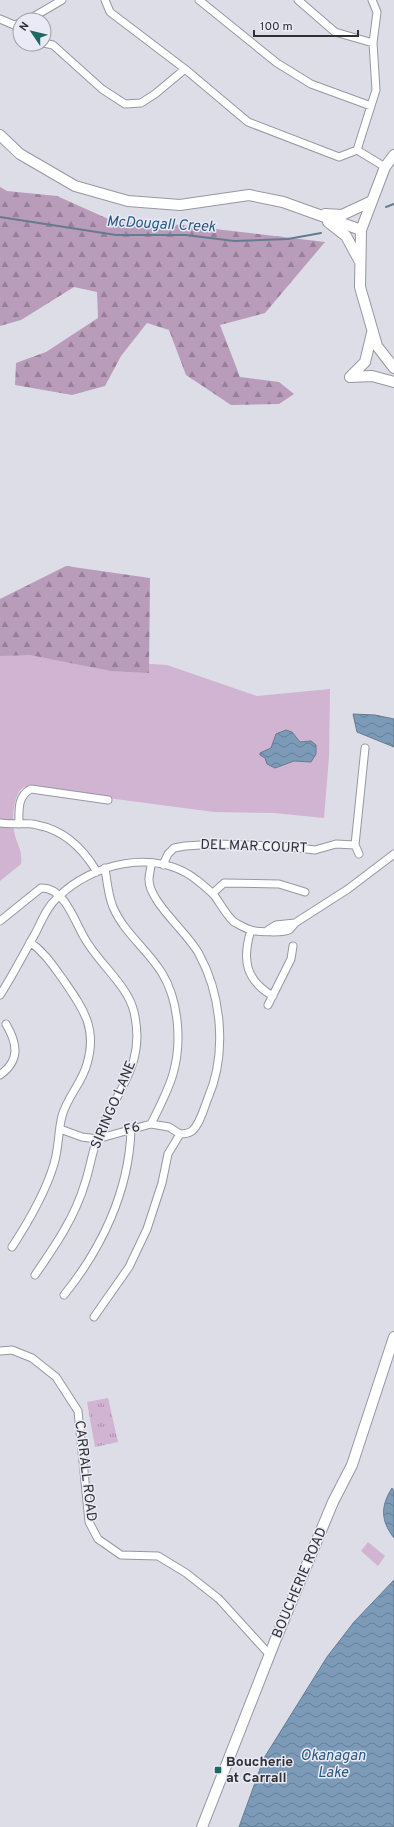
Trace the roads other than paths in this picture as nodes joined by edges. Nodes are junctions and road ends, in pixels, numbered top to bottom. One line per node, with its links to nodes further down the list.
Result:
1 (62, 0): 6 (street)
2 (105, 0): 11 (street)
3 (199, 0): 12 (street)
4 (298, 0): 9 (street)
5 (372, 0): 9 (street)
6 (42, 12)
7 (0, 19): 8 (street)
8 (12, 24)
9 (373, 43): 12 (street)
10 (52, 45): 11 (street)
11 (185, 69): 14 (street)
12 (372, 106): 14 (street)
13 (0, 135): 18 (main road)
14 (357, 150): 16 (street)
15 (394, 155): 16 (main road)
16 (385, 167): 17 (main road)
17 (372, 201): 18 (main road); 19 (main road)
18 (313, 213): 19 (main road); 20 (main road)
19 (361, 230): 20 (main road)
20 (360, 262): 21 (main road)
21 (373, 331): 22 (main road); 23 (main road)
22 (394, 368)
23 (394, 382)
24 (365, 748): 28 (street)
25 (108, 800): 27 (street)
26 (0, 823): 27 (street)
27 (19, 824): 34 (street)
28 (355, 845): 29 (street); 32 (street, DEL MAR COURT)
29 (359, 854)
30 (394, 854): 39 (street)
31 (152, 864): 32 (street); 33 (street); 50 (street)
32 (163, 865): 36 (street)
33 (105, 868): 34 (street); 47 (street)
34 (97, 872): 37 (street)
35 (305, 892): 36 (street)
36 (212, 894): 39 (street)
37 (60, 895): 38 (street); 40 (street); 51 (street, SIRINGO LANE)
38 (0, 920)
39 (250, 930): 43 (street)
40 (30, 942): 42 (street); 48 (street)
41 (293, 946): 43 (street)
42 (0, 995)
43 (273, 996): 44 (street)
44 (268, 1005)
45 (6, 1024): 46 (street)
46 (0, 1075)
47 (151, 1124): 49 (street, F6); 50 (street, F6)
48 (60, 1129): 51 (street, F6); 52 (street)
49 (131, 1130): 51 (street, F6); 54 (street)
50 (180, 1134): 55 (street)
51 (97, 1139): 53 (street, SIRINGO LANE)
52 (12, 1247)
53 (35, 1275)
54 (64, 1295)
55 (94, 1317)
56 (394, 1337): 58 (main road, BOUCHERIE ROAD)
57 (0, 1351): 58 (street, CARRALL ROAD)
58 (269, 1654): 59 (main road, BOUCHERIE ROAD)
59 (202, 1827)

